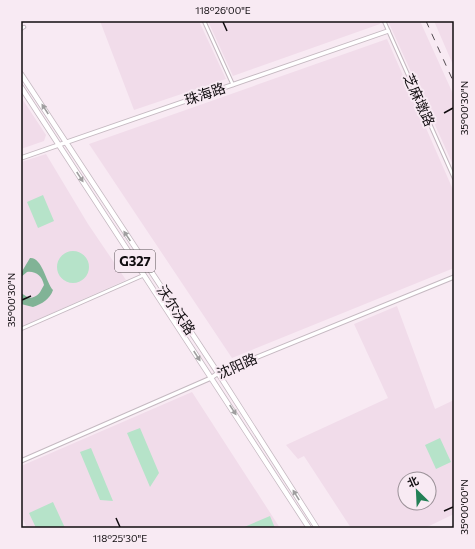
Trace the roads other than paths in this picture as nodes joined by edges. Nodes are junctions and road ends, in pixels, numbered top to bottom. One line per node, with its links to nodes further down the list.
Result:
1 (204, 21): 5 (street)
2 (384, 21): 3 (street, 芝麻墩路)
3 (388, 31): 5 (street, 珠海路); 10 (street, 芝麻墩路)
4 (21, 74): 7 (highway, 沃尔沃路 / G327, one-way to 4)
5 (233, 85): 7 (street, 珠海路)
6 (21, 87): 8 (highway, 沃尔沃路 / G327)
7 (66, 142): 8 (street, 珠海路); 14 (highway, 沃尔沃路 / G327, one-way to 7)
8 (59, 144): 9 (street, 珠海路); 11 (highway, 沃尔沃路 / G327, one-way to 11)
9 (21, 158)
10 (454, 178)
11 (144, 275): 13 (street); 15 (highway, 沃尔沃路 / G327, one-way to 15)
12 (454, 276): 14 (street, 沈阳路)
13 (21, 329)
14 (218, 373): 15 (street, 沈阳路); 18 (highway, 沃尔沃路 / G327, one-way to 14)
15 (211, 378): 16 (street, 沈阳路); 17 (highway, 沃尔沃路 / G327, one-way to 17)
16 (21, 460)
17 (309, 528)
18 (317, 528)

